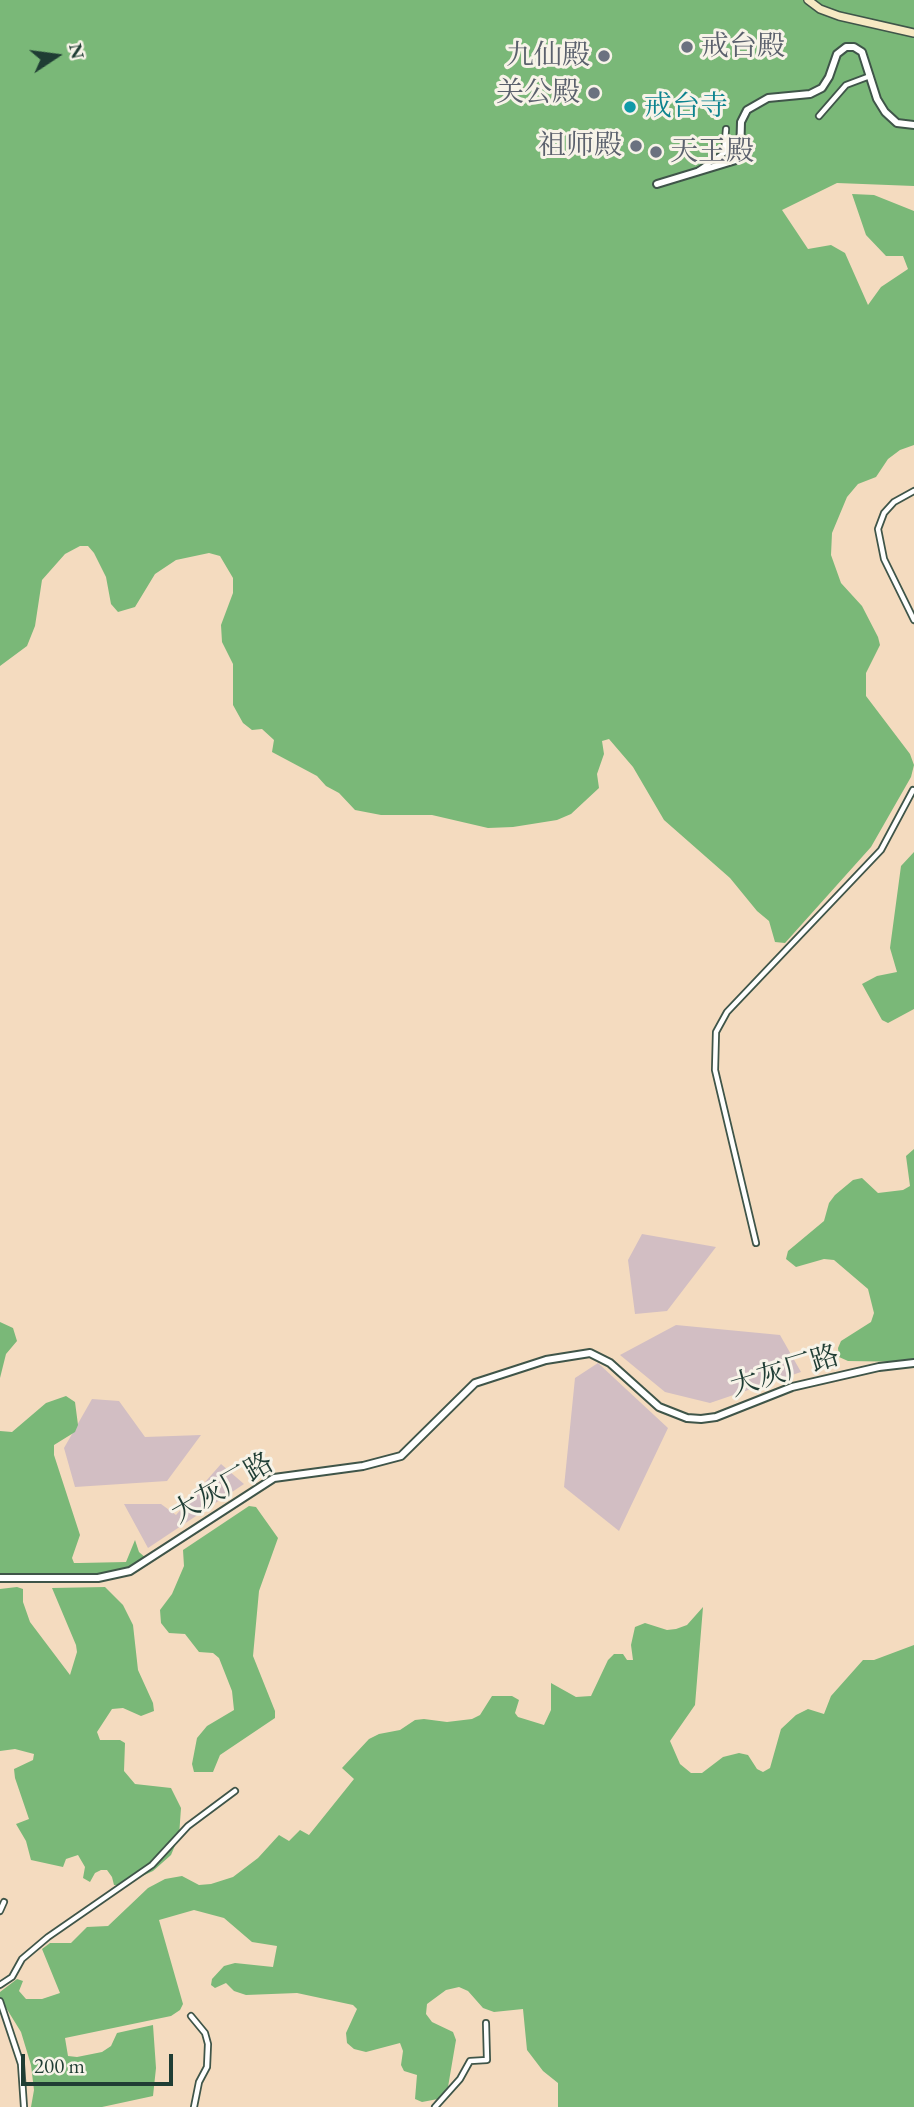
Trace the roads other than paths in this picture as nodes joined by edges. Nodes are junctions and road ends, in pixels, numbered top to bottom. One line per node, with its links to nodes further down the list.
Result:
1 (808, 0): 2 (main road)
2 (912, 35)
3 (870, 76): 4 (street); 5 (street); 7 (street)
4 (819, 116)
5 (914, 125)
6 (726, 129): 7 (street)
7 (697, 171): 8 (street)
8 (657, 184)
9 (914, 491): 10 (street)
10 (914, 620)
11 (913, 790): 12 (street)
12 (756, 1244)
13 (914, 1363): 14 (street, 大灰厂路)
14 (0, 1578)
15 (235, 1791): 18 (street)
16 (4, 1902): 17 (street)
17 (0, 1911)
18 (0, 1985)
19 (0, 2001): 22 (street)
20 (191, 2016): 23 (street)
21 (486, 2023): 24 (street)
22 (24, 2107)
23 (194, 2107)
24 (435, 2107)

